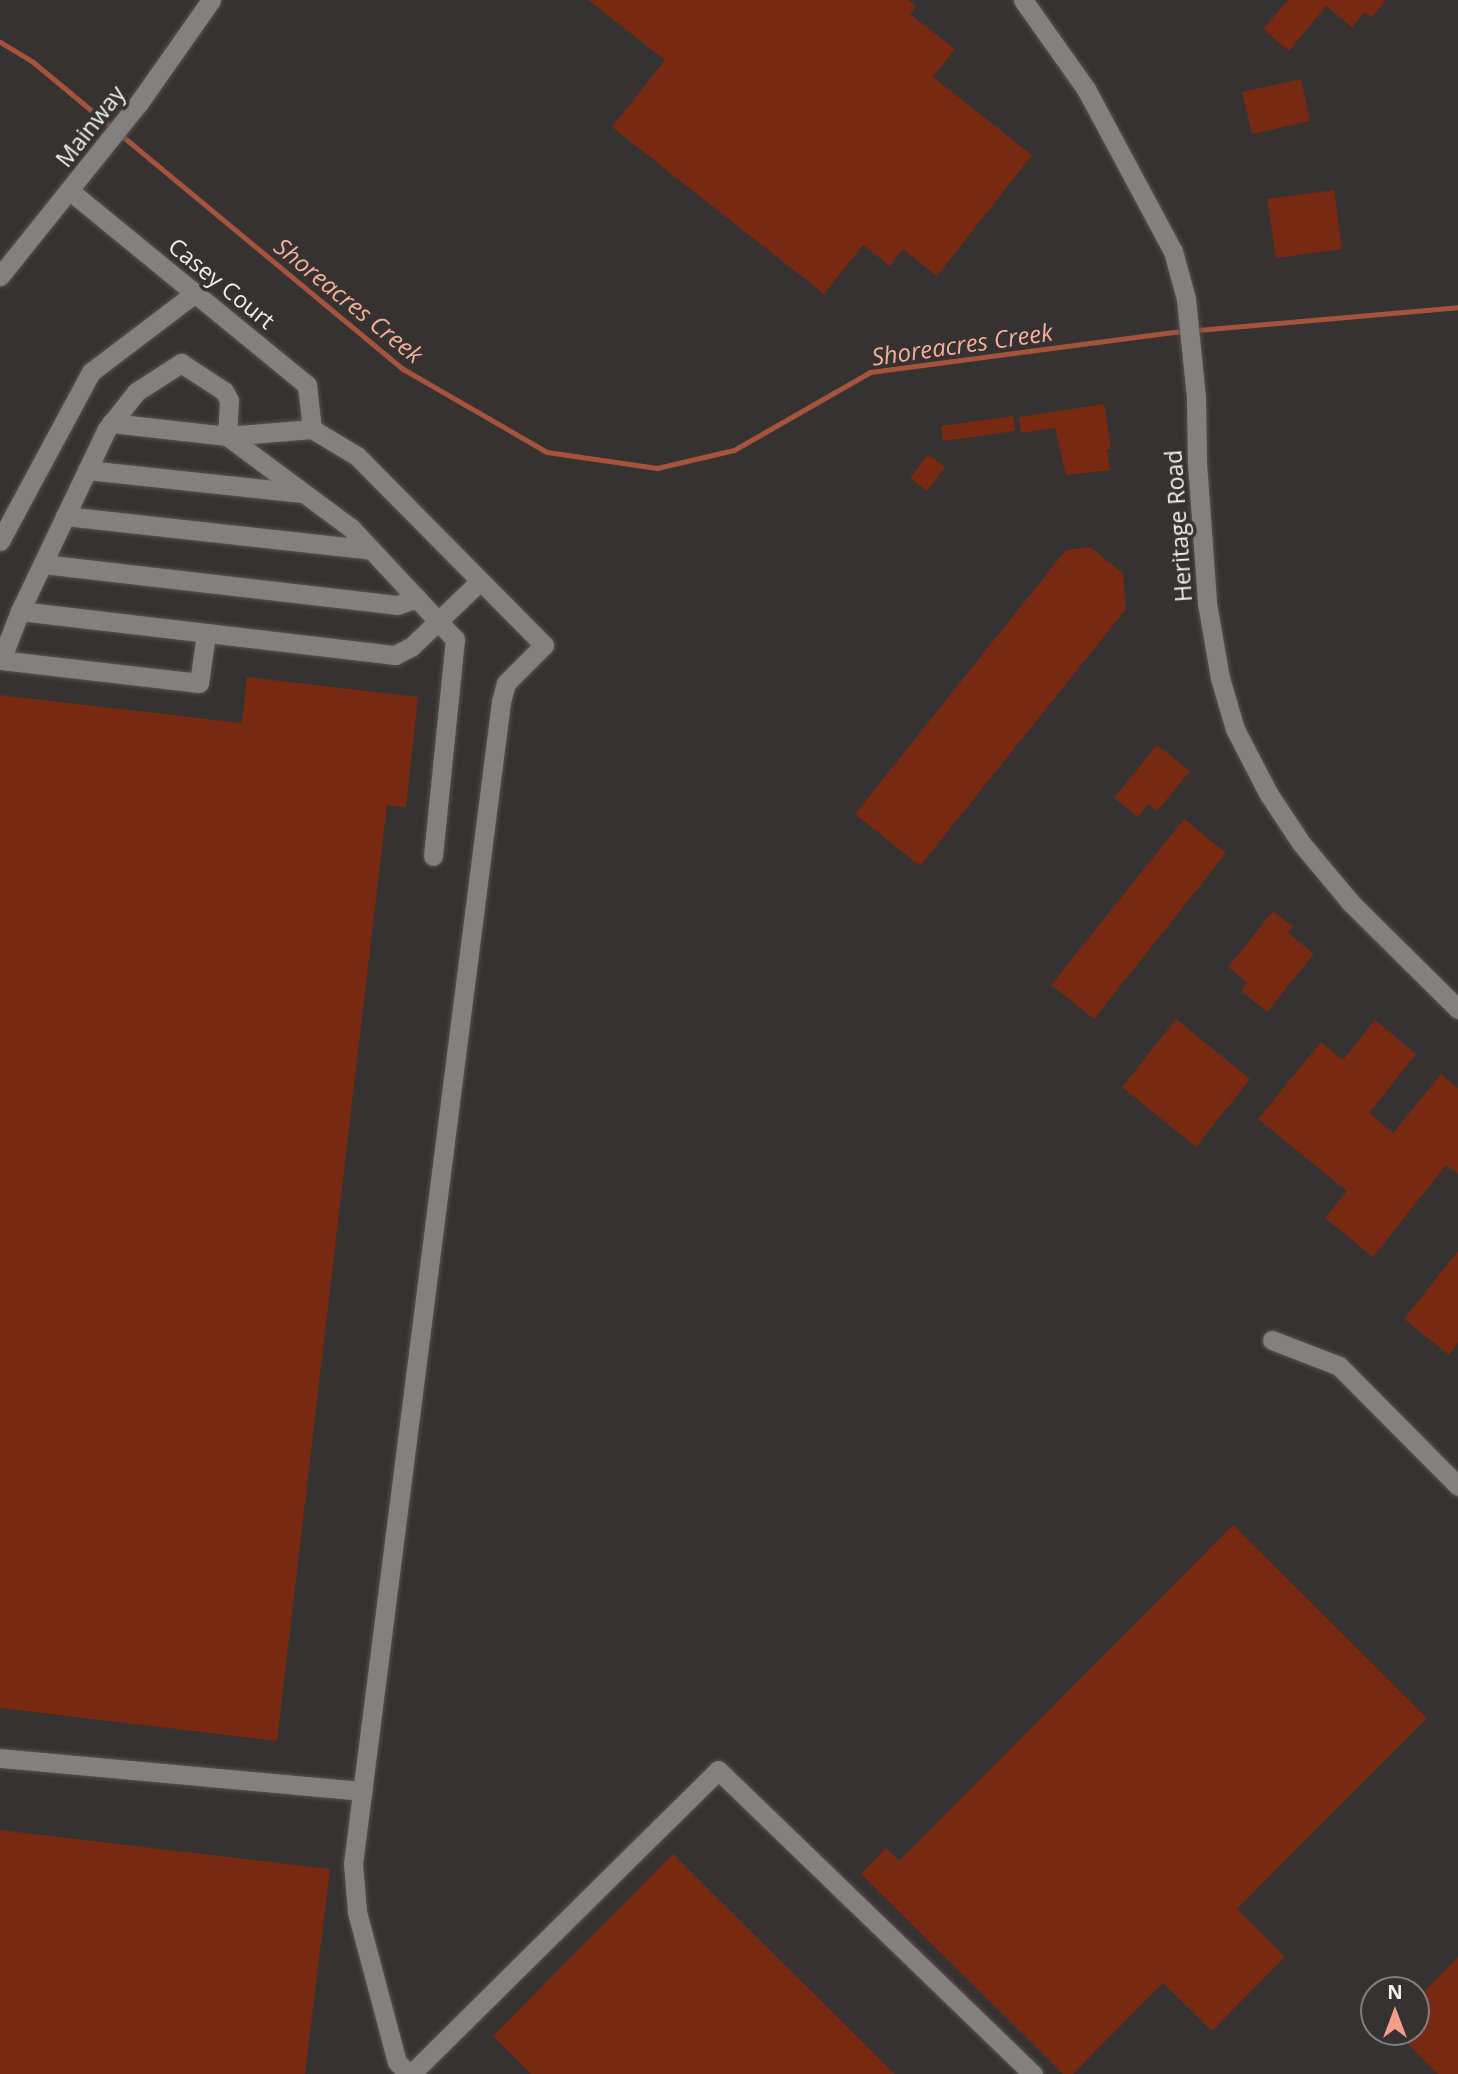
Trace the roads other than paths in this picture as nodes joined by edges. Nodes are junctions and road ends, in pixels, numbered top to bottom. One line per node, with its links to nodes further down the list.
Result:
1 (211, 0): 3 (street, Mainway)
2 (1023, 0): 21 (street, Heritage Road)
3 (70, 191): 4 (street, Mainway); 5 (street, Casey Court)
4 (0, 276)
5 (195, 293): 7 (street, Casey Court); 12 (street)
6 (111, 423): 8 (street); 8 (street); 9 (street)
7 (312, 429): 8 (street); 15 (street)
8 (227, 436): 10 (street)
9 (87, 470): 10 (street); 11 (street)
10 (303, 493): 13 (street)
11 (65, 516): 13 (street); 14 (street)
12 (0, 541)
13 (371, 550): 16 (street)
14 (43, 564): 16 (street); 17 (street)
15 (480, 580): 18 (street); 25 (street)
16 (417, 598): 18 (street)
17 (20, 611): 19 (street); 19 (street)
18 (438, 621): 19 (street); 20 (street)
19 (206, 634)
20 (433, 856)
21 (1458, 1009)
22 (1272, 1340): 23 (street)
23 (1458, 1486)
24 (0, 1758): 25 (street)
25 (362, 1791): 26 (street)
26 (410, 2074): 27 (street)
27 (1033, 2074)

